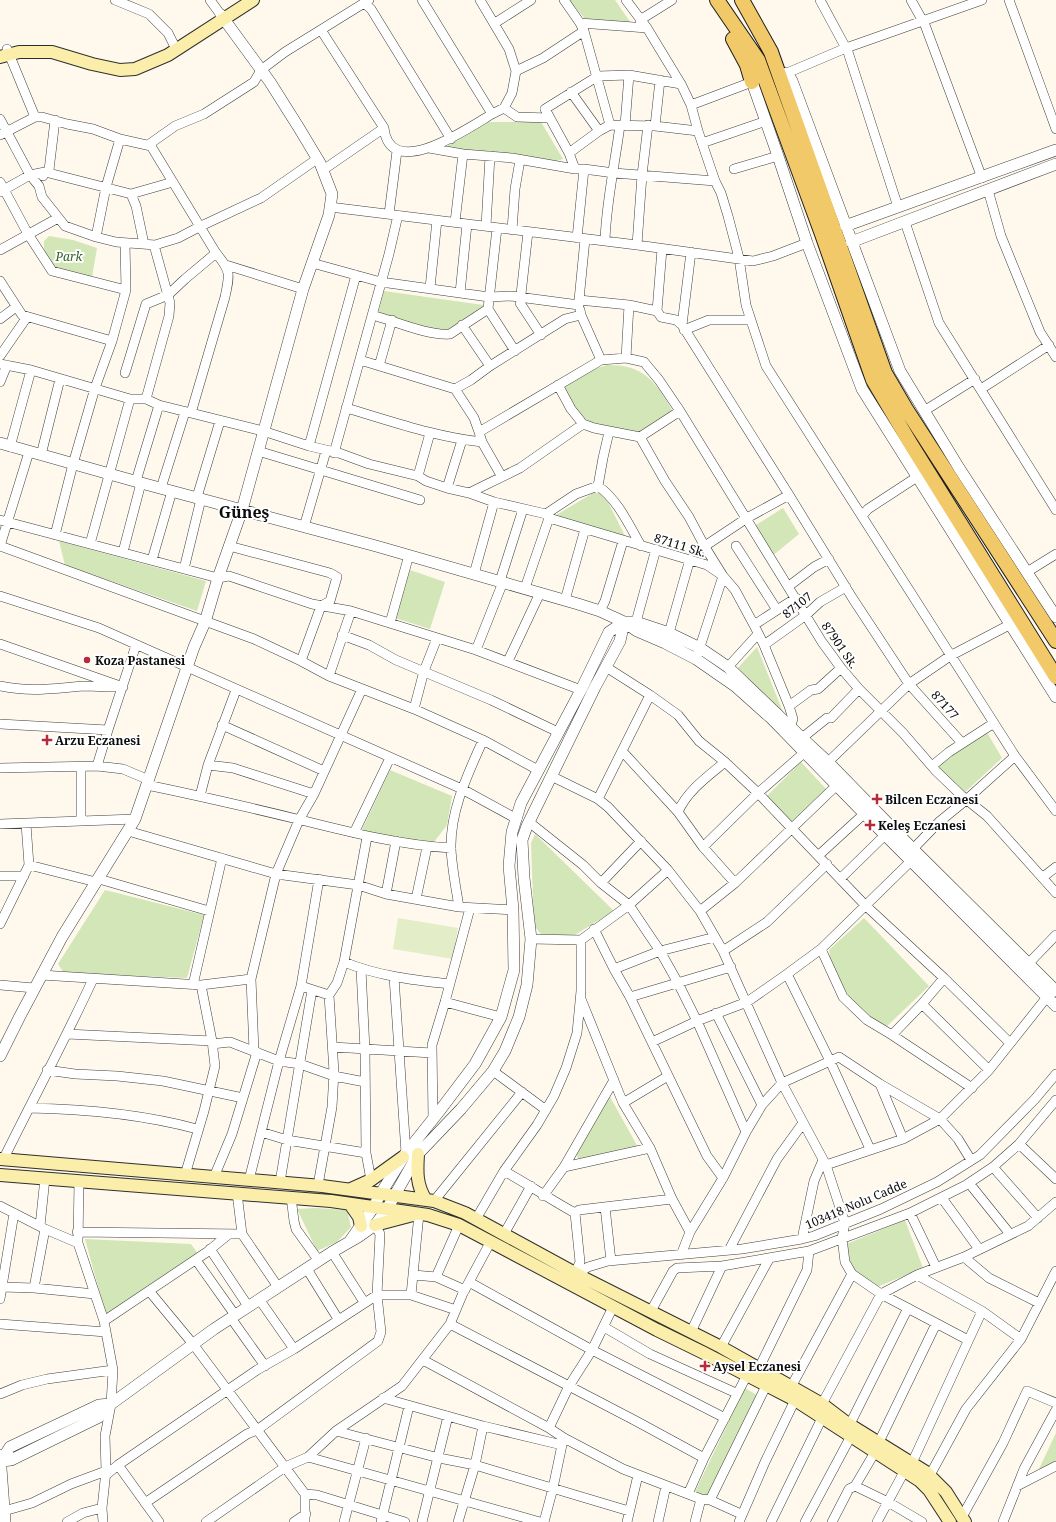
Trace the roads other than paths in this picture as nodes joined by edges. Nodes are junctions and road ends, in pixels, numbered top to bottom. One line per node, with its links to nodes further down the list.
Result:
1 (115, 0): 26 (street)
2 (210, 0): 19 (street)
3 (243, 0): 19 (main road)
4 (253, 0): 19 (main road)
5 (422, 0): 41 (street)
6 (480, 0): 22 (street)
7 (531, 0): 22 (street)
8 (564, 0): 23 (street)
9 (626, 0): 20 (street)
10 (672, 0): 20 (street)
11 (712, 0): 36 (main road)
12 (717, 0): 267 (main road)
13 (742, 0): 28 (main road)
14 (820, 0): 27 (street)
15 (912, 0): 21 (street)
16 (982, 0): 21 (street)
17 (1009, 0): 51 (street)
18 (367, 1): 25 (street); 56 (street)
19 (223, 17): 26 (main road); 29 (main road); 30 (street)
20 (640, 20): 24 (street)
21 (923, 20): 27 (street); 77 (street)
22 (495, 23): 31 (street)
23 (582, 27): 24 (street); 31 (street); 34 (street)
24 (647, 28): 37 (street)
25 (321, 30): 30 (street); 50 (street)
26 (174, 46): 29 (main road)
27 (846, 48): 32 (street); 86 (street)
28 (771, 52): 32 (main road); 251 (main road)
29 (4, 53): 42 (street)
30 (261, 70): 58 (street); 66 (street)
31 (516, 71): 40 (street)
32 (787, 73): 95 (street)
33 (630, 74): 34 (street); 35 (street); 48 (street)
34 (598, 76): 38 (street); 47 (street)
35 (660, 80): 37 (street); 49 (street)
36 (752, 82): 39 (street); 46 (street)
37 (681, 84): 39 (street)
38 (571, 92): 43 (street); 52 (street)
39 (691, 105): 53 (street)
40 (504, 108): 41 (street); 43 (street)
41 (492, 114): 56 (street)
42 (35, 117): 45 (street); 54 (street)
43 (549, 118): 62 (street)
44 (0, 119): 54 (street)
45 (55, 120): 55 (street); 73 (street)
46 (766, 121): 57 (street); 65 (street)
47 (610, 125): 48 (street); 52 (street)
48 (623, 125): 49 (street); 74 (street)
49 (652, 126): 53 (street); 76 (street)
50 (384, 128): 61 (street); 72 (street)
51 (1056, 129)
52 (599, 130): 62 (street)
53 (698, 131): 57 (street)
54 (4, 133): 75 (street)
55 (120, 139): 58 (street); 81 (street)
56 (451, 139): 59 (street)
57 (702, 143): 78 (street)
58 (151, 146): 79 (street)
59 (429, 148): 61 (street); 63 (street)
60 (1056, 150): 77 (street)
61 (397, 151): 87 (street)
62 (569, 153): 69 (street)
63 (463, 154): 64 (street); 90 (street)
64 (490, 156): 67 (street); 94 (street)
65 (778, 156): 71 (street); 105 (street)
66 (317, 159): 72 (street); 93 (street)
67 (520, 160): 69 (street); 97 (street)
68 (1056, 164): 83 (street)
69 (575, 169): 70 (street)
70 (584, 169): 74 (street); 101 (street)
71 (734, 169)
72 (323, 170): 85 (street)
73 (45, 172): 75 (street); 80 (street); 81 (street)
74 (614, 173): 76 (street); 102 (street)
75 (30, 174): 80 (street); 82 (street)
76 (642, 176): 78 (street); 108 (street)
77 (982, 178): 86 (street)
78 (715, 181): 113 (street)
79 (173, 182): 84 (street); 93 (street)
80 (39, 186): 88 (street)
81 (106, 187): 84 (street); 100 (street)
82 (1, 188): 99 (street)
83 (988, 190): 91 (street); 141 (street)
84 (131, 194): 106 (street)
85 (330, 207): 87 (street); 114 (street)
86 (898, 207): 95 (street)
87 (393, 215): 89 (street); 118 (street)
88 (58, 218): 99 (street); 100 (street)
89 (437, 220): 90 (street); 119 (street)
90 (455, 222): 92 (street)
91 (905, 222): 103 (street); 154 (street)
92 (467, 224): 94 (street); 122 (street)
93 (201, 226): 107 (street); 111 (street)
94 (486, 226): 96 (street)
95 (845, 226): 103 (street)
96 (497, 228): 97 (street); 124 (street)
97 (512, 230): 98 (street)
98 (528, 232): 101 (street); 125 (street)
99 (28, 234): 109 (street); 121 (street)
100 (96, 237): 104 (street)
101 (581, 238): 102 (street); 126 (street)
102 (605, 241): 108 (street)
103 (851, 242): 164 (street)
104 (125, 243): 106 (street); 121 (street)
105 (806, 243): 113 (street); 186 (street)
106 (144, 244): 107 (street)
107 (154, 245): 123 (street)
108 (637, 245): 110 (street)
109 (1, 248)
110 (662, 249): 112 (street); 130 (street)
111 (216, 252): 115 (street); 123 (street)
112 (691, 252): 113 (street); 138 (street)
113 (740, 258): 136 (street)
114 (312, 263): 116 (street); 120 (street)
115 (226, 265): 120 (street); 166 (street)
116 (356, 275): 118 (street); 177 (street)
117 (0, 281): 128 (street)
118 (381, 282): 119 (street); 131 (street)
119 (430, 288): 122 (street)
120 (303, 289): 169 (street)
121 (126, 290): 140 (street)
122 (460, 292): 124 (street)
123 (168, 295): 152 (street); 161 (street)
124 (489, 296): 125 (street); 129 (street)
125 (521, 297): 126 (street); 139 (street)
126 (579, 303): 127 (street); 132 (street)
127 (629, 305): 130 (street); 145 (street)
128 (16, 307): 133 (street); 134 (street)
129 (488, 309): 137 (street); 142 (street)
130 (657, 311): 138 (street)
131 (372, 315): 135 (street); 146 (street)
132 (580, 315): 139 (street); 147 (street)
133 (27, 317): 140 (street); 143 (street)
134 (0, 319)
135 (392, 320): 137 (street); 149 (street)
136 (751, 320): 138 (street); 202 (street)
137 (462, 325): 150 (street)
138 (683, 327): 194 (street, 87177)
139 (541, 335): 142 (street)
140 (112, 341): 157 (street)
141 (1049, 345): 144 (street); 159 (street)
142 (515, 351): 150 (street)
143 (0, 356)
144 (1056, 356)
145 (626, 358): 147 (street, 87901 Sk.); 165 (street, 87901 Sk.)
146 (360, 360): 149 (street); 163 (street)
147 (601, 360): 156 (street)
148 (4, 364): 151 (street); 155 (street)
149 (379, 366): 158 (street)
150 (490, 366): 158 (street)
151 (31, 370): 153 (street); 176 (street)
152 (125, 373)
153 (60, 378): 157 (street); 181 (street)
154 (975, 379): 159 (street); 164 (street)
155 (0, 382)
156 (558, 385): 168 (street); 170 (street)
157 (95, 388): 160 (street); 182 (street)
158 (455, 389): 170 (street)
159 (981, 389): 200 (street)
160 (130, 399): 161 (street); 184 (street)
161 (146, 399): 162 (street, 87111 Sk.)
162 (159, 405): 166 (street, 87111 Sk.); 188 (street)
163 (346, 408): 172 (street); 180 (street)
164 (924, 410): 223 (street)
165 (680, 411): 173 (street); 203 (street, 87901 Sk.)
166 (188, 412): 167 (street, 87111 Sk.); 190 (street)
167 (220, 421): 169 (street, 87111 Sk.); 195 (street)
168 (583, 424): 171 (street); 187 (street)
169 (263, 431): 177 (street, 87111 Sk.); 178 (street)
170 (478, 432): 175 (street)
171 (609, 432): 173 (street); 189 (street)
172 (430, 433): 174 (street); 185 (street)
173 (640, 437): 214 (street)
174 (462, 440): 175 (street); 191 (street)
175 (482, 442): 187 (street)
176 (5, 445): 179 (street)
177 (309, 446): 180 (street, 87111 Sk.)
178 (258, 451): 183 (street); 199 (street)
179 (29, 452): 181 (street); 204 (street)
180 (330, 452): 183 (street); 185 (street, 87111 Sk.)
181 (42, 455): 182 (street)
182 (73, 464): 184 (street); 207 (street)
183 (321, 470): 196 (street); 205 (street)
184 (109, 474): 188 (street); 209 (street)
185 (418, 476): 191 (street, 87111 Sk.)
186 (917, 477): 202 (street); 245 (street)
187 (502, 478): 193 (street)
188 (139, 482): 190 (street); 216 (street)
189 (598, 486): 201 (street); 212 (street)
190 (161, 488): 192 (street)
191 (448, 488): 193 (street, 87111 Sk.)
192 (172, 491): 195 (street); 221 (street)
193 (469, 493): 197 (street, 87111 Sk.)
194 (790, 495): 203 (street); 220 (street, 87177)
195 (199, 498): 199 (street); 222 (street)
196 (420, 500)
197 (494, 502): 198 (street, 87111 Sk.); 224 (street)
198 (523, 509): 201 (street, 87111 Sk.); 227 (street)
199 (242, 510): 205 (street); 211 (street)
200 (1056, 510)
201 (547, 516): 206 (street, 87111 Sk.); 230 (street)
202 (862, 516): 257 (street)
203 (747, 518): 214 (street); 228 (street, 87901 Sk.)
204 (4, 521): 207 (street); 210 (street)
205 (304, 527): 218 (street)
206 (585, 529): 208 (street, 87111 Sk.); 234 (street)
207 (55, 535): 209 (street)
208 (623, 541): 212 (street, 87111 Sk.); 238 (street)
209 (90, 544): 216 (street)
210 (0, 546): 241 (street)
211 (229, 546): 226 (street); 235 (street)
212 (641, 546): 215 (street, 87111 Sk.)
213 (736, 546): 236 (street)
214 (705, 548): 225 (street)
215 (656, 549): 219 (street, 87111 Sk.); 243 (street)
216 (122, 552): 221 (street)
217 (1056, 554): 223 (street)
218 (409, 555): 224 (street); 244 (street)
219 (690, 559): 225 (street, 87111 Sk.); 247 (street)
220 (829, 559): 228 (street); 229 (street, 87177)
221 (152, 560): 222 (street)
222 (184, 569): 226 (street)
223 (1027, 572): 240 (street)
224 (474, 574): 227 (street)
225 (723, 576): 246 (street, 87111 Sk.); 255 (street)
226 (218, 578): 235 (street); 241 (street)
227 (501, 582): 230 (street); 256 (street)
228 (789, 586): 233 (street, 87901 Sk.)
229 (846, 587): 239 (street, 87107); 268 (street, 87177)
230 (525, 588): 231 (street)
231 (540, 593): 234 (street); 260 (street)
232 (0, 596): 253 (street)
233 (796, 598): 236 (street); 239 (street, 87901 Sk.)
234 (565, 600): 238 (street)
235 (321, 606): 237 (street); 259 (street)
236 (776, 610): 246 (street)
237 (351, 611): 244 (street); 249 (street)
238 (600, 611): 242 (street)
239 (806, 615): 254 (street, 87107); 264 (street, 87901 Sk.)
240 (1056, 617)
241 (205, 622): 259 (street); 263 (street)
242 (624, 622): 243 (street); 258 (street); 262 (street); 274 (street)
243 (636, 622): 247 (street)
244 (390, 623): 250 (street)
245 (1010, 624): 257 (street); 276 (street)
246 (754, 625): 248 (street, 87111 Sk.)
247 (669, 633): 255 (street)
248 (758, 634): 254 (street, 87111 Sk.); 261 (street)
249 (342, 635): 265 (street); 266 (street)
250 (437, 638): 256 (street); 265 (street)
251 (1056, 641)
252 (0, 644): 270 (street)
253 (136, 645): 263 (street); 270 (street)
254 (764, 645): 277 (street, 87111 Sk.)
255 (700, 648): 258 (street); 261 (street)
256 (476, 650): 260 (street)
257 (950, 656): 268 (street); 280 (street)
258 (696, 659): 291 (street)
259 (301, 661): 266 (street)
260 (508, 661): 274 (street)
261 (728, 666): 283 (street)
262 (606, 667): 275 (street); 303 (street)
263 (187, 668): 272 (street); 304 (street)
264 (841, 668): 271 (street, 87901 Sk.); 277 (street)
265 (424, 672): 278 (street); 285 (street)
266 (329, 676): 273 (street)
267 (1056, 677)
268 (909, 684): 279 (street); 289 (street, 87177)
269 (0, 686): 270 (street)
270 (123, 687): 284 (street)
271 (859, 689): 279 (street, 87901 Sk.); 287 (street)
272 (236, 690): 282 (street); 286 (street)
273 (362, 690): 278 (street); 286 (street)
274 (581, 690): 285 (street)
275 (650, 695): 290 (street); 294 (street)
276 (1056, 697)
277 (789, 706): 283 (street, 87111 Sk.)
278 (414, 709): 288 (street)
279 (880, 711): 295 (street); 298 (street, 87901 Sk.)
280 (994, 723): 289 (street); 292 (street)
281 (0, 724): 284 (street)
282 (222, 725): 296 (street); 302 (street)
283 (790, 727): 287 (street)
284 (108, 730): 297 (street)
285 (558, 732): 301 (street)
286 (341, 736): 293 (street); 302 (street)
287 (802, 738): 295 (street)
288 (483, 740): 301 (street); 306 (street)
289 (962, 743): 298 (street)
290 (622, 751): 310 (street); 313 (street)
291 (805, 752): 305 (street); 307 (street)
292 (1015, 756): 311 (street); 312 (street)
293 (390, 758): 306 (street); 324 (street)
294 (725, 762): 307 (street); 313 (street)
295 (828, 762): 332 (street)
296 (208, 765): 308 (street); 309 (street)
297 (97, 766): 299 (street); 304 (street)
298 (932, 766): 311 (street, 87901 Sk.)
299 (81, 767): 300 (street); 318 (street)
300 (0, 768)
301 (538, 770): 316 (street)
302 (324, 771): 308 (street)
303 (551, 776): 310 (street); 319 (street)
304 (148, 783): 309 (street); 315 (street)
305 (837, 785): 314 (street); 322 (street)
306 (462, 789): 316 (street); 331 (street)
307 (758, 793): 322 (street); 329 (street)
308 (314, 794): 317 (street)
309 (200, 796): 317 (street)
310 (598, 799): 328 (street)
311 (966, 800): 332 (street); 343 (street, 87901 Sk.)
312 (1056, 811)
313 (678, 812): 329 (street)
314 (865, 813): 325 (street); 333 (street)
315 (135, 819): 318 (street); 323 (street)
316 (517, 819): 357 (street)
317 (299, 820): 324 (street); 340 (street)
318 (81, 821): 321 (street)
319 (529, 822): 347 (street); 364 (street)
320 (0, 824): 321 (street)
321 (26, 824): 337 (street)
322 (793, 829): 333 (street); 348 (street)
323 (128, 831): 334 (street); 346 (street)
324 (354, 833): 326 (street)
325 (885, 835): 335 (street); 345 (street)
326 (367, 837): 327 (street); 349 (street)
327 (396, 841): 330 (street); 351 (street)
328 (641, 841): 339 (street); 347 (street)
329 (703, 846): 348 (street)
330 (427, 847): 331 (street); 352 (street)
331 (451, 848): 355 (street)
332 (913, 849): 370 (street)
333 (818, 855): 336 (street)
334 (222, 858): 340 (street); 358 (street)
335 (911, 861): 353 (street); 387 (street)
336 (827, 864): 345 (street); 368 (street)
337 (29, 865): 342 (street); 346 (street)
338 (1056, 867): 343 (street)
339 (668, 870): 354 (street); 359 (street)
340 (276, 874): 344 (street); 379 (street)
341 (0, 876): 342 (street)
342 (24, 876): 360 (street)
343 (1043, 878): 350 (street, 87901 Sk.)
344 (319, 879): 349 (street); 384 (street)
345 (840, 879): 353 (street)
346 (97, 881): 358 (street); 375 (street)
347 (601, 883): 354 (street)
348 (735, 884): 359 (street)
349 (358, 885): 351 (street); 369 (street)
350 (1056, 893)
351 (386, 894): 352 (street)
352 (416, 899): 355 (street)
353 (865, 905): 366 (street); 377 (street)
354 (629, 906): 361 (street); 367 (street)
355 (459, 907): 356 (street)
356 (470, 908): 357 (street); 381 (street)
357 (513, 910): 396 (street)
358 (209, 911): 383 (street)
359 (700, 911): 363 (street)
360 (0, 924)
361 (594, 929): 365 (street); 373 (street)
362 (1056, 934): 370 (street)
363 (715, 937): 367 (street); 368 (street)
364 (531, 939): 365 (street); 414 (street)
365 (581, 940): 390 (street)
366 (821, 949): 374 (street); 399 (street)
367 (660, 951): 373 (street); 380 (street)
368 (723, 951): 371 (street)
369 (344, 962): 372 (street); 388 (street)
370 (1028, 964): 387 (street)
371 (731, 967): 380 (street); 392 (street)
372 (361, 969): 376 (street); 404 (street)
373 (614, 969): 389 (street)
374 (787, 974): 392 (street); 410 (street)
375 (41, 976): 378 (street); 385 (street)
376 (394, 977): 381 (street); 406 (street)
377 (944, 978): 393 (street); 402 (street)
378 (93, 979): 383 (street); 398 (street)
379 (251, 979): 383 (street); 405 (street)
380 (678, 983): 389 (street); 397 (street)
381 (450, 984): 391 (street)
382 (0, 985): 385 (street)
383 (197, 985): 400 (street)
384 (301, 986): 386 (street); 409 (street)
385 (34, 988): 408 (street)
386 (312, 990): 388 (street); 411 (street)
387 (1052, 994): 394 (street); 402 (street)
388 (330, 995): 403 (street)
389 (630, 997): 401 (street)
390 (580, 998): 418 (street); 430 (street)
391 (445, 1002): 396 (street); 407 (street)
392 (747, 1002): 395 (street); 420 (street)
393 (922, 1004): 399 (street); 413 (street)
394 (1056, 1006)
395 (716, 1013): 397 (street); 428 (street)
396 (502, 1017): 432 (street)
397 (697, 1021): 401 (street); 436 (street)
398 (67, 1034): 400 (street); 412 (street)
399 (892, 1035): 422 (street)
400 (212, 1042): 405 (street); 423 (street)
401 (652, 1042): 417 (street)
402 (1010, 1043): 413 (street)
403 (334, 1047): 404 (street); 416 (street)
404 (365, 1050): 406 (street); 419 (street)
405 (256, 1051): 409 (street); 425 (street)
406 (400, 1052): 407 (street); 445 (street)
407 (432, 1053): 432 (street)
408 (0, 1056)
409 (279, 1061): 411 (street); 435 (street)
410 (830, 1061): 420 (street); 421 (street); 442 (street)
411 (300, 1064): 416 (street); 438 (street)
412 (47, 1070): 423 (street); 429 (street)
413 (989, 1070): 422 (street)
414 (493, 1071): 424 (street); 444 (street)
415 (1056, 1074): 447 (street, 103418 Nolu Cadde)
416 (334, 1076): 419 (street); 440 (street)
417 (668, 1076): 427 (street); 456 (street)
418 (614, 1080): 427 (street); 449 (street)
419 (365, 1082): 443 (street)
420 (782, 1083): 428 (street); 433 (street)
421 (880, 1084): 431 (street); 437 (street)
422 (972, 1088): 431 (street)
423 (208, 1091): 425 (street); 434 (street)
424 (522, 1092): 430 (street); 473 (street)
425 (243, 1098): 454 (street)
426 (1056, 1100): 439 (street)
427 (623, 1102): 441 (street)
428 (762, 1105): 436 (street)
429 (29, 1108): 434 (street); 446 (street)
430 (546, 1110): 451 (street)
431 (940, 1119): 437 (street); 447 (street)
432 (433, 1120): 445 (street)
433 (803, 1123): 448 (street); 504 (street)
434 (198, 1129): 453 (street)
435 (261, 1132): 438 (street); 458 (street)
436 (746, 1132): 456 (street)
437 (903, 1139): 442 (street)
438 (287, 1140): 440 (street); 461 (street)
439 (1019, 1144): 450 (street); 457 (street)
440 (325, 1146): 443 (street); 463 (street)
441 (650, 1148): 449 (street); 471 (street)
442 (870, 1150): 448 (street)
443 (366, 1153): 459 (street)
444 (418, 1154): 468 (street); 473 (main road)
445 (404, 1155): 459 (main road); 467 (street)
446 (1, 1159): 453 (main road)
447 (971, 1160): 486 (street, 103418 Nolu Cadde)
448 (825, 1162): 486 (street); 498 (street)
449 (564, 1167): 469 (street)
450 (993, 1167): 462 (street); 484 (street)
451 (504, 1171): 464 (street); 485 (street)
452 (0, 1175): 455 (main road)
453 (185, 1175): 454 (main road)
454 (214, 1177): 458 (main road)
455 (46, 1178): 460 (main road); 490 (street)
456 (723, 1178): 492 (street)
457 (1056, 1179)
458 (249, 1180): 461 (main road)
459 (371, 1180): 465 (main road)
460 (79, 1181): 466 (main road); 491 (street)
461 (280, 1182): 463 (main road)
462 (969, 1183): 472 (street); 496 (street)
463 (318, 1185): 465 (main road)
464 (531, 1186): 469 (street); 495 (street)
465 (350, 1190): 467 (main road)
466 (237, 1193): 470 (main road); 494 (street)
467 (380, 1193): 468 (main road); 478 (street)
468 (395, 1195): 473 (main road); 479 (street)
469 (543, 1196): 481 (street)
470 (291, 1197): 475 (main road); 511 (street)
471 (672, 1198): 477 (street); 492 (street)
472 (942, 1198): 482 (street); 503 (street)
473 (430, 1200): 485 (main road)
474 (1056, 1202): 484 (street)
475 (350, 1204): 478 (main road); 489 (main road)
476 (0, 1206): 480 (street)
477 (605, 1207): 481 (street); 512 (street)
478 (373, 1208): 479 (main road); 489 (street)
479 (388, 1209): 483 (main road); 487 (street)
480 (14, 1213): 490 (street); 523 (street)
481 (575, 1213): 517 (street)
482 (910, 1213): 497 (street); 514 (street)
483 (419, 1214): 487 (main road); 488 (main road); 519 (street)
484 (1038, 1218): 496 (street)
485 (476, 1219): 495 (main road)
486 (846, 1223): 497 (street); 498 (street, 103418 Nolu Cadde)
487 (375, 1225): 500 (street); 528 (street)
488 (459, 1225): 499 (main road); 521 (street)
489 (361, 1226): 500 (street)
490 (42, 1227): 501 (street); 524 (street)
491 (77, 1232): 493 (street); 501 (street)
492 (690, 1232): 507 (street)
493 (229, 1234): 494 (street); 502 (street)
494 (242, 1234): 525 (street)
495 (504, 1234): 517 (main road)
496 (1010, 1234): 503 (street)
497 (842, 1238): 505 (street); 518 (street)
498 (802, 1239): 504 (street, 103418 Nolu Cadde)
499 (491, 1241): 522 (street); 536 (main road)
500 (350, 1242): 506 (street)
501 (78, 1243): 527 (street)
502 (210, 1249): 510 (street); 535 (street)
503 (979, 1249): 508 (street)
504 (729, 1250): 507 (street, 103418 Nolu Cadde)
505 (809, 1251): 509 (street); 558 (street)
506 (332, 1252): 511 (street); 533 (street)
507 (681, 1255): 512 (street, 103418 Nolu Cadde)
508 (964, 1257): 514 (street); 534 (street)
509 (769, 1259): 513 (street); 553 (street)
510 (196, 1260): 526 (street); 541 (street)
511 (319, 1261): 515 (street)
512 (611, 1261): 517 (street, 103418 Nolu Cadde)
513 (722, 1266): 539 (street); 549 (street)
514 (936, 1267): 520 (street)
515 (307, 1269): 525 (street); 542 (street)
516 (1056, 1271): 534 (street)
517 (576, 1273): 539 (main road)
518 (852, 1274): 529 (street); 563 (street)
519 (414, 1275): 521 (street); 530 (street)
520 (917, 1275): 529 (street); 540 (street)
521 (436, 1277): 522 (street)
522 (467, 1286): 538 (street); 555 (street)
523 (2, 1287): 524 (street); 531 (street)
524 (34, 1288): 527 (street)
525 (278, 1288): 532 (street)
526 (150, 1292): 543 (street); 552 (street)
527 (95, 1294): 543 (street)
528 (376, 1294): 530 (street); 533 (street); 580 (street)
529 (881, 1294): 537 (street); 571 (street)
530 (411, 1295): 538 (street)
531 (0, 1299)
532 (259, 1299): 535 (street); 554 (street)
533 (364, 1302): 542 (street)
534 (1039, 1302): 550 (street)
535 (248, 1306): 541 (street)
536 (613, 1307): 547 (street); 560 (main road)
537 (908, 1308): 546 (street); 577 (street)
538 (456, 1310): 545 (street)
539 (650, 1311): 549 (main road)
540 (982, 1311): 550 (street); 551 (street)
541 (233, 1316): 552 (street); 557 (street)
542 (338, 1319): 554 (street)
543 (104, 1322): 548 (street)
544 (0, 1324): 548 (street)
545 (450, 1324): 556 (street); 561 (street)
546 (936, 1324): 551 (street); 586 (street)
547 (604, 1327): 555 (street); 565 (street)
548 (106, 1332): 559 (street)
549 (691, 1332): 553 (main road)
550 (1021, 1339): 599 (street)
551 (968, 1340): 593 (street)
552 (193, 1344): 564 (street); 570 (street)
553 (722, 1347): 558 (main road)
554 (294, 1349): 557 (street)
555 (592, 1350): 561 (street); 575 (street)
556 (424, 1360): 567 (street); 579 (street)
557 (265, 1366): 564 (street)
558 (759, 1368): 563 (main road)
559 (113, 1370): 566 (street); 570 (street)
560 (747, 1375): 562 (main road); 565 (street)
561 (569, 1386): 579 (street); 589 (street)
562 (766, 1386): 568 (main road); 609 (street)
563 (791, 1387): 571 (main road)
564 (227, 1391): 580 (street); 591 (street)
565 (736, 1393): 575 (street)
566 (0, 1394)
567 (383, 1398): 572 (street); 581 (street)
568 (795, 1400): 576 (main road); 617 (street)
569 (1056, 1403): 620 (street)
570 (111, 1404): 590 (street); 597 (street)
571 (822, 1404): 577 (main road)
572 (409, 1406): 574 (street); 585 (street)
573 (1056, 1410): 603 (street)
574 (448, 1416): 578 (street); 588 (street)
575 (725, 1418): 589 (street)
576 (822, 1418): 582 (main road); 634 (street)
577 (850, 1424): 586 (main road)
578 (483, 1426): 584 (street); 592 (street)
579 (549, 1428): 584 (street)
580 (257, 1430): 595 (street); 611 (street)
581 (336, 1431): 583 (street); 587 (street)
582 (852, 1436): 586 (main road); 635 (street)
583 (366, 1438): 585 (street); 596 (street)
584 (563, 1442): 598 (street); 604 (street)
585 (398, 1446): 588 (street); 600 (street)
586 (877, 1447): 593 (main road); 602 (street)
587 (308, 1457): 595 (street); 596 (street)
588 (439, 1458): 592 (street); 605 (street)
589 (704, 1458): 607 (street)
590 (1, 1462): 615 (street)
591 (118, 1465): 597 (street); 611 (street)
592 (475, 1465): 604 (street); 608 (street)
593 (908, 1466): 599 (main road); 610 (street); 639 (main road)
594 (1056, 1466): 603 (street)
595 (285, 1467): 606 (street); 623 (street)
596 (358, 1472): 600 (street); 612 (street)
597 (106, 1473): 613 (street); 615 (street)
598 (638, 1475): 601 (street); 614 (street)
599 (930, 1475): 620 (main road)
600 (392, 1481): 605 (street); 618 (street)
601 (666, 1486): 607 (street); 632 (street)
602 (855, 1486): 610 (street); 636 (street)
603 (1017, 1486): 640 (street)
604 (553, 1488): 614 (street); 630 (street)
605 (430, 1492): 608 (street); 627 (street)
606 (305, 1494): 612 (street); 616 (street)
607 (688, 1494): 609 (street)
608 (464, 1500): 628 (street); 629 (street)
609 (705, 1500): 617 (street); 633 (street)
610 (888, 1502): 637 (street); 638 (street)
611 (145, 1503): 619 (street)
612 (348, 1505): 618 (street); 625 (street)
613 (102, 1508): 621 (street); 622 (street)
614 (629, 1511): 631 (street)
615 (5, 1516)
616 (305, 1518): 624 (street)
617 (740, 1518)
618 (382, 1519): 626 (street)
619 (155, 1520)
620 (964, 1520)
621 (67, 1522)
622 (103, 1522)
623 (206, 1522)
624 (294, 1522)
625 (344, 1522)
626 (405, 1522)
627 (422, 1522)
628 (458, 1522)
629 (540, 1522)
630 (544, 1522)
631 (627, 1522)
632 (658, 1522)
633 (696, 1522)
634 (771, 1522)
635 (804, 1522)
636 (833, 1522)
637 (877, 1522)
638 (922, 1522)
639 (950, 1522)
640 (1003, 1522)

